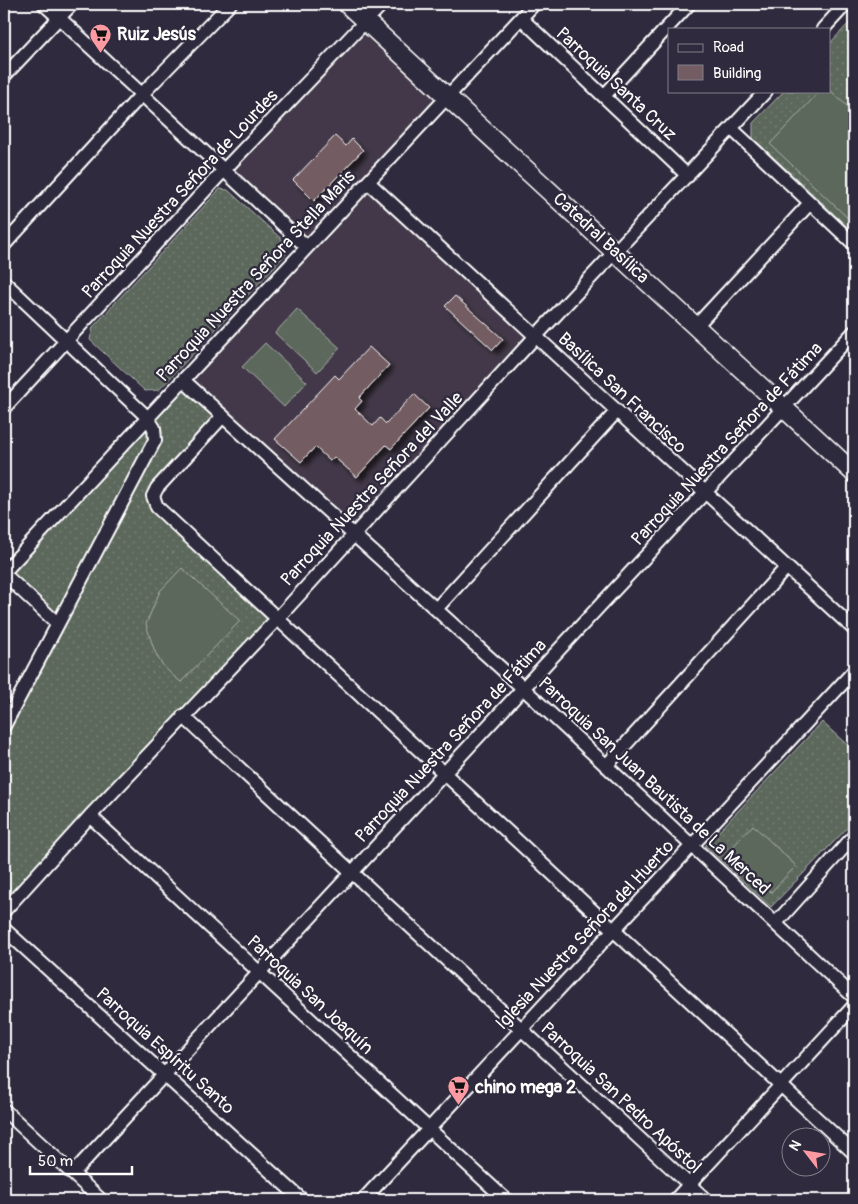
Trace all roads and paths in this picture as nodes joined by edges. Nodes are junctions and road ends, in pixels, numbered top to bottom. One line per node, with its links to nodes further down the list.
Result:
1 (44, 4): 9 (street)
2 (72, 4): 9 (street)
3 (230, 4): 15 (street)
4 (347, 4): 11 (main road, Catedral Basílica)
5 (382, 4): 11 (street, Parroquia Nuestra Señora de Lourdes)
6 (534, 4): 10 (street, Parroquia Nuestra Señora Stella Maris)
7 (689, 4): 16 (street)
8 (846, 4): 12 (street)
9 (59, 18): 13 (street); 15 (street)
10 (521, 18): 16 (street, Parroquia Santa Cruz); 17 (street, Parroquia Nuestra Señora Stella Maris)
11 (366, 21): 17 (main road, Catedral Basílica); 19 (street, Parroquia Nuestra Señora de Lourdes)
12 (824, 28)
13 (4, 76)
14 (765, 92): 18 (street, Parroquia Nuestra Señora del Valle)
15 (142, 94): 19 (street); 23 (street)
16 (604, 96): 20 (street, Parroquia Santa Cruz)
17 (447, 98): 21 (street, Parroquia Nuestra Señora Stella Maris); 26 (main road, Catedral Basílica)
18 (732, 129): 20 (street, Parroquia Nuestra Señora del Valle); 22 (street)
19 (224, 170): 25 (street); 31 (street, Parroquia Nuestra Señora de Lourdes)
20 (688, 176): 26 (street, Parroquia Nuestra Señora del Valle)
21 (368, 182): 25 (street, Parroquia Nuestra Señora Stella Maris); 30 (street, Basílica San Francisco)
22 (810, 203): 24 (street); 28 (street)
23 (4, 244)
24 (854, 244)
25 (307, 247): 32 (street, Parroquia Nuestra Señora Stella Maris)
26 (616, 253): 28 (main road, Catedral Basílica); 30 (street, Parroquia Nuestra Señora del Valle)
27 (4, 282): 31 (street)
28 (696, 326): 34 (main road, Catedral Basílica)
29 (854, 332): 34 (street, Parroquia Nuestra Señora de Fátima)
30 (535, 337): 35 (street, Basílica San Francisco); 40 (street, Parroquia Nuestra Señora del Valle)
31 (66, 342): 33 (street, Parroquia Nuestra Señora de Lourdes); 37 (street)
32 (183, 380): 36 (street, Parroquia San Juan Bautista de La Merced); 37 (street, Parroquia Nuestra Señora Stella Maris)
33 (4, 408)
34 (784, 408): 38 (main road, Catedral Basílica); 39 (street, Parroquia Nuestra Señora de Fátima)
35 (616, 411): 39 (street, Basílica San Francisco); 43 (street)
36 (222, 416): 40 (street, Parroquia San Juan Bautista de La Merced); 44 (street)
37 (147, 417): 42 (street, Parroquia Nuestra Señora Stella Maris); 45 (street)
38 (854, 473)
39 (705, 494): 41 (street, Basílica San Francisco); 48 (street, Parroquia Nuestra Señora de Fátima)
40 (354, 535): 43 (street, Parroquia San Juan Bautista de La Merced); 44 (street, Parroquia Nuestra Señora del Valle)
41 (786, 568): 46 (street, Basílica San Francisco); 51 (street)
42 (4, 573): 45 (street)
43 (436, 609): 48 (street, Parroquia San Juan Bautista de La Merced)
44 (277, 619): 49 (street, Parroquia Nuestra Señora del Valle); 52 (street)
45 (58, 624): 50 (street)
46 (854, 629)
47 (854, 671): 55 (street, Iglesia Nuestra Señora del Huerto)
48 (524, 689): 51 (street, Parroquia San Juan Bautista de La Merced); 52 (street, Parroquia Nuestra Señora de Fátima)
49 (183, 716): 53 (street, Parroquia Nuestra Señora del Valle); 56 (street, Parroquia San Pedro Apóstol)
50 (4, 725)
51 (606, 766): 55 (street, Parroquia San Juan Bautista de La Merced)
52 (444, 774): 56 (street, Parroquia Nuestra Señora de Fátima); 60 (street)
53 (90, 816): 57 (street, Parroquia Nuestra Señora del Valle); 61 (street, Parroquia San Joaquín)
54 (854, 836): 58 (street)
55 (692, 846): 58 (street, Parroquia San Juan Bautista de La Merced); 60 (street, Iglesia Nuestra Señora del Huerto)
56 (351, 873): 61 (street, Parroquia Nuestra Señora de Fátima); 64 (street, Parroquia San Pedro Apóstol)
57 (4, 911)
58 (776, 923): 62 (street, Parroquia San Juan Bautista de La Merced)
59 (4, 929): 65 (street, Parroquia Espíritu Santo)
60 (613, 931): 64 (street, Iglesia Nuestra Señora del Huerto); 66 (street)
61 (260, 972): 65 (street, Parroquia Nuestra Señora de Fátima); 68 (street, Parroquia San Joaquín)
62 (854, 997)
63 (854, 1006): 66 (street)
64 (520, 1029): 68 (street, Iglesia Nuestra Señora del Huerto); 71 (street, Parroquia San Pedro Apóstol)
65 (166, 1074): 70 (street, Parroquia Nuestra Señora de Fátima); 73 (street, Parroquia Espíritu Santo)
66 (781, 1084): 69 (street); 71 (street)
67 (4, 1110): 70 (street)
68 (429, 1129): 74 (street, Iglesia Nuestra Señora del Huerto); 75 (street, Parroquia San Joaquín)
69 (854, 1153)
70 (72, 1174): 72 (street)
71 (690, 1185): 76 (street); 77 (street, Parroquia San Pedro Apóstol)
72 (102, 1200)
73 (302, 1200)
74 (363, 1200)
75 (506, 1200)
76 (675, 1200)
77 (706, 1200)

